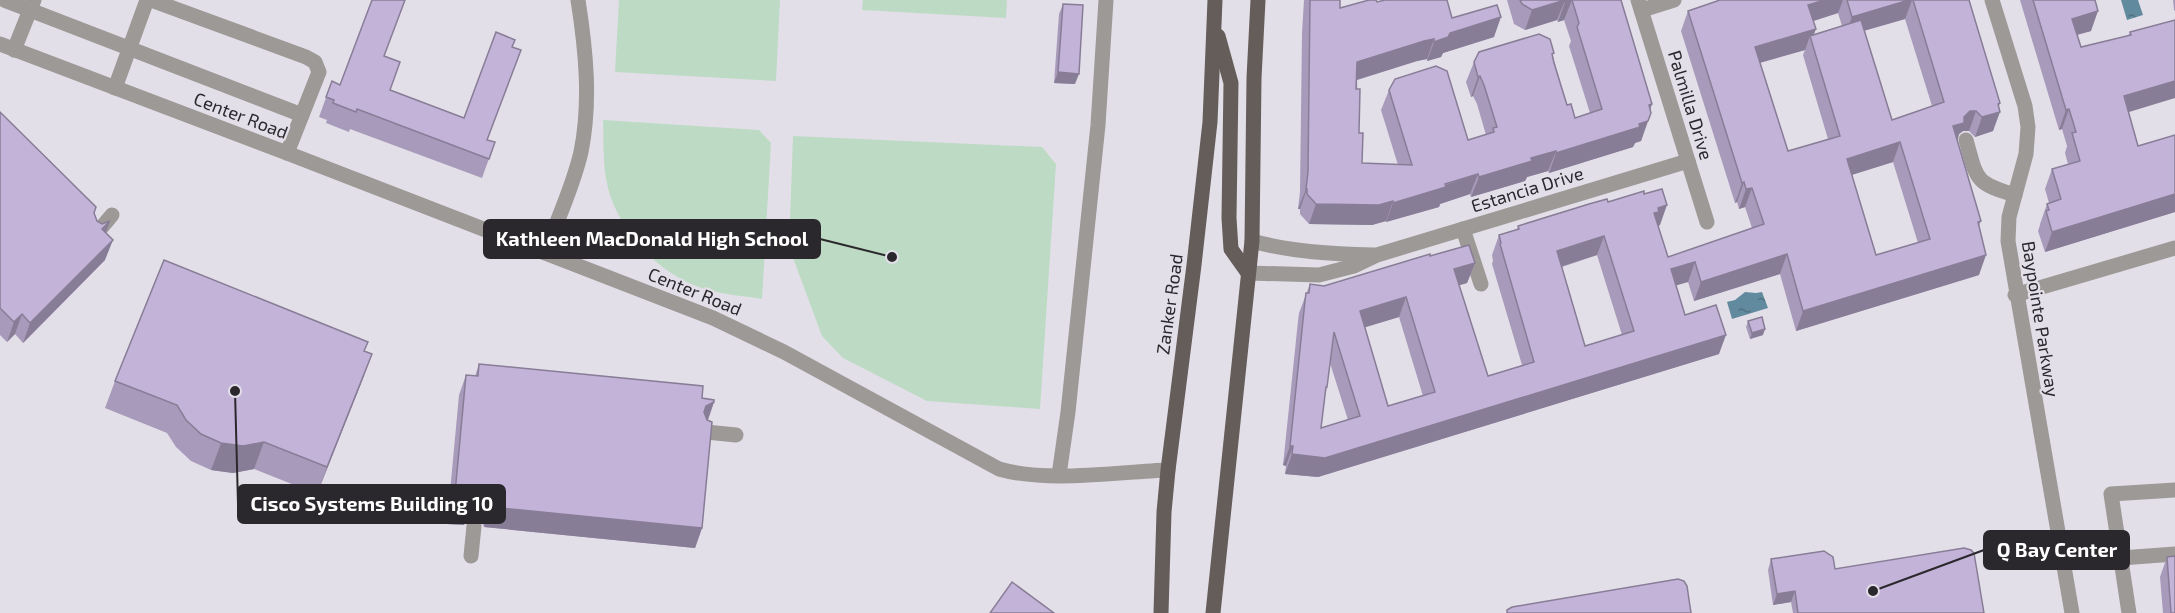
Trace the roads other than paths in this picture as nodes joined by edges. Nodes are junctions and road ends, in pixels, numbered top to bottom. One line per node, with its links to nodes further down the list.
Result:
1 (4, 0): 9 (street)
2 (149, 0): 13 (street); 15 (street)
3 (578, 0): 26 (street)
4 (1106, 0): 34 (street)
5 (1215, 0): 11 (main road, Zanker Road)
6 (1258, 0): 24 (main road)
7 (1674, 0): 10 (street)
8 (1992, 0): 19 (street, Baypointe Parkway)
9 (32, 5): 12 (street); 13 (street)
10 (1640, 5): 18 (street, Palmilla Drive)
11 (1213, 18): 28 (main road); 33 (main road, Zanker Road)
12 (7, 47): 14 (street, Center Road)
13 (129, 48): 14 (street); 15 (street)
14 (115, 88): 17 (street, Center Road)
15 (302, 115): 17 (street)
16 (1966, 140): 19 (street)
17 (287, 153): 26 (street, Center Road)
18 (1688, 161): 21 (street, Palmilla Drive); 22 (street, Estancia Drive)
19 (2015, 195): 30 (street, Baypointe Parkway)
20 (112, 215): 23 (street)
21 (1707, 222)
22 (1463, 229): 27 (street, Estancia Drive); 29 (street)
23 (96, 234)
24 (1252, 241): 27 (street, Estancia Drive); 28 (main road)
25 (2175, 248): 30 (street)
26 (545, 253): 34 (street, Center Road)
27 (1377, 255): 28 (street, Estancia Drive)
28 (1248, 273): 41 (main road)
29 (1481, 285)
30 (2015, 294): 42 (street, Baypointe Parkway)
31 (706, 432): 32 (street)
32 (736, 435)
33 (1168, 470): 34 (street, Center Road); 40 (main road, Zanker Road)
34 (1059, 475)
35 (2175, 490): 39 (street)
36 (474, 526): 38 (street)
37 (2175, 554): 39 (street)
38 (471, 556)
39 (2121, 558): 43 (street)
40 (1161, 613)
41 (1213, 613)
42 (2072, 613)
43 (2129, 613)

